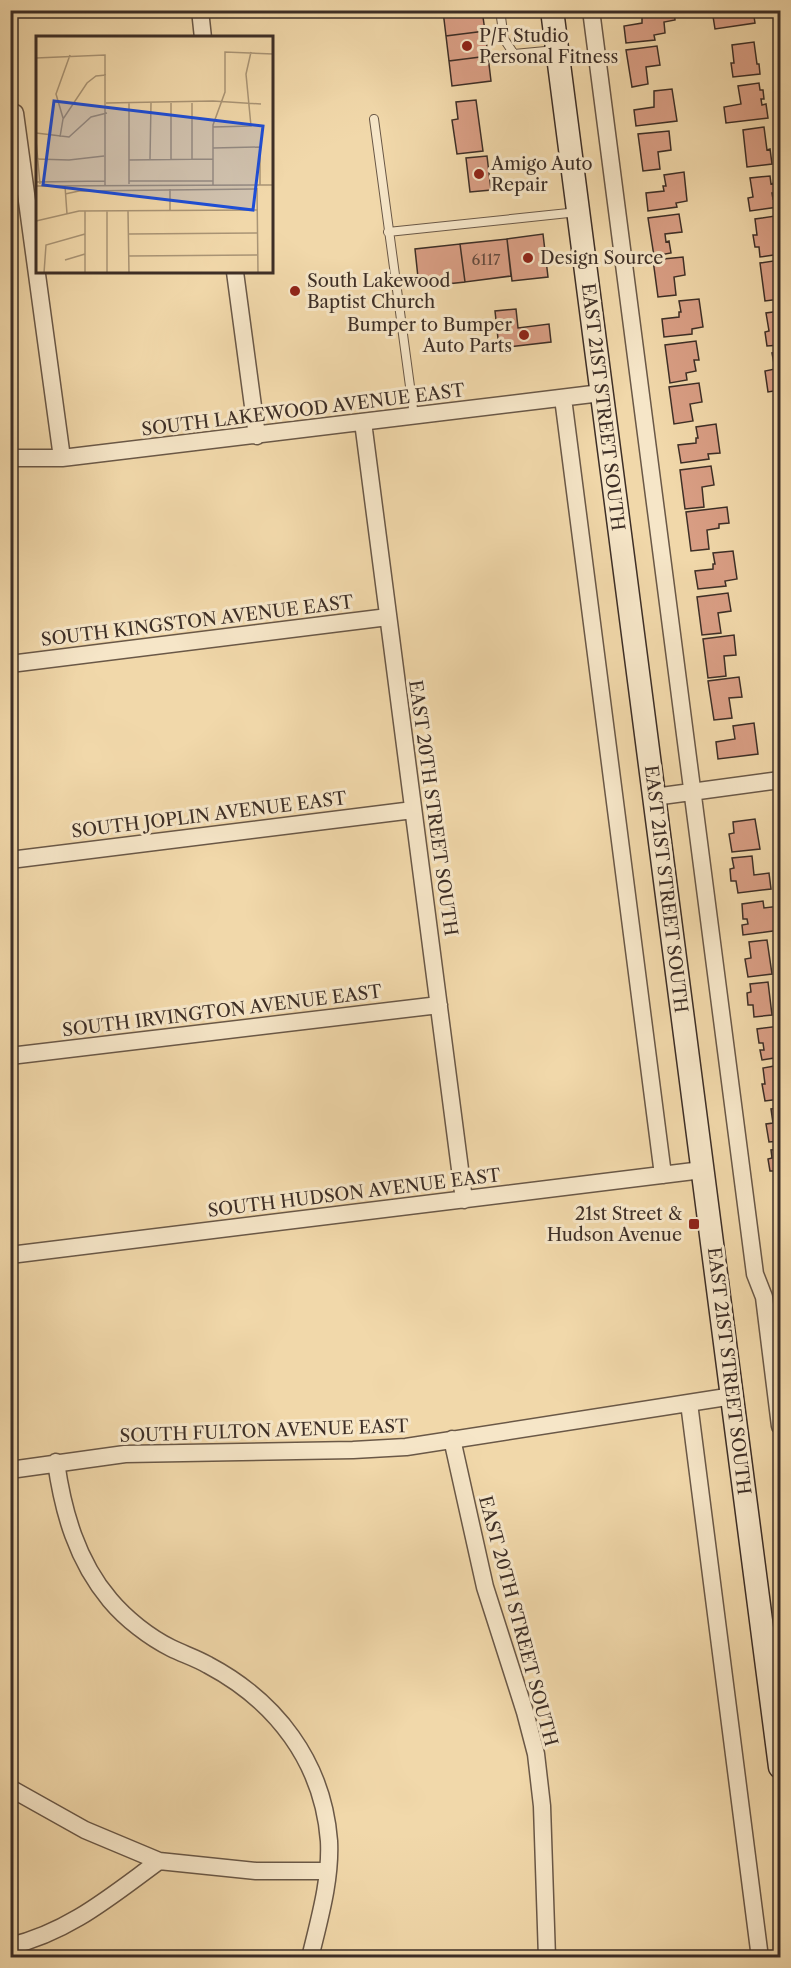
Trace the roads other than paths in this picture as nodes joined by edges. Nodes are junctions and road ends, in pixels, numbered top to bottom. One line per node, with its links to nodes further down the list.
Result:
1 (200, 10): 5 (street)
2 (500, 10): 6 (lane)
3 (552, 10): 6 (main road, EAST 21ST STREET SOUTH)
4 (591, 10): 22 (street, EAST 21ST STREET SOUTH)
5 (203, 36)
6 (556, 50): 9 (main road, EAST 21ST STREET SOUTH)
7 (13, 113): 18 (street)
8 (374, 119): 10 (lane)
9 (578, 212): 10 (lane); 12 (main road, EAST 21ST STREET SOUTH)
10 (388, 231): 14 (lane)
11 (235, 273): 16 (street)
12 (601, 393): 13 (street, SOUTH LAKEWOOD AVENUE EAST); 23 (main road, EAST 21ST STREET SOUTH)
13 (563, 398): 14 (street, SOUTH LAKEWOOD AVENUE EAST); 29 (street)
14 (414, 416): 15 (street, SOUTH LAKEWOOD AVENUE EAST)
15 (363, 422): 16 (street, SOUTH LAKEWOOD AVENUE EAST); 19 (street, EAST 20TH STREET SOUTH)
16 (257, 436): 18 (street, SOUTH LAKEWOOD AVENUE EAST)
17 (10, 458): 18 (street, SOUTH LAKEWOOD AVENUE EAST)
18 (62, 458)
19 (388, 617): 20 (street, SOUTH KINGSTON AVENUE EAST); 24 (street, EAST 20TH STREET SOUTH)
20 (10, 663)
21 (780, 780): 22 (street)
22 (692, 792): 23 (street); 34 (street, EAST 21ST STREET SOUTH)
23 (654, 796): 28 (main road, EAST 21ST STREET SOUTH)
24 (413, 810): 25 (street, SOUTH JOPLIN AVENUE EAST); 26 (street, EAST 20TH STREET SOUTH)
25 (10, 860)
26 (439, 1005): 27 (street, SOUTH IRVINGTON AVENUE EAST); 30 (street, EAST 20TH STREET SOUTH)
27 (10, 1056)
28 (702, 1170): 29 (street, SOUTH HUDSON AVENUE EAST); 32 (main road, EAST 21ST STREET SOUTH)
29 (663, 1175): 30 (street, SOUTH HUDSON AVENUE EAST)
30 (464, 1200): 31 (street, SOUTH HUDSON AVENUE EAST)
31 (10, 1255)
32 (733, 1396): 33 (street, SOUTH FULTON AVENUE EAST); 38 (main road, EAST 21ST STREET SOUTH)
33 (689, 1402): 35 (street, SOUTH FULTON AVENUE EAST); 45 (street)
34 (780, 1426)
35 (452, 1439): 36 (street, SOUTH FULTON AVENUE EAST); 44 (street, EAST 20TH STREET SOUTH)
36 (56, 1462): 37 (street, SOUTH FULTON AVENUE EAST); 41 (street)
37 (10, 1470)
38 (780, 1767)
39 (10, 1788): 40 (street)
40 (159, 1861): 41 (street); 42 (street)
41 (328, 1871): 43 (street)
42 (10, 1946)
43 (310, 1958)
44 (547, 1958)
45 (760, 1958)

